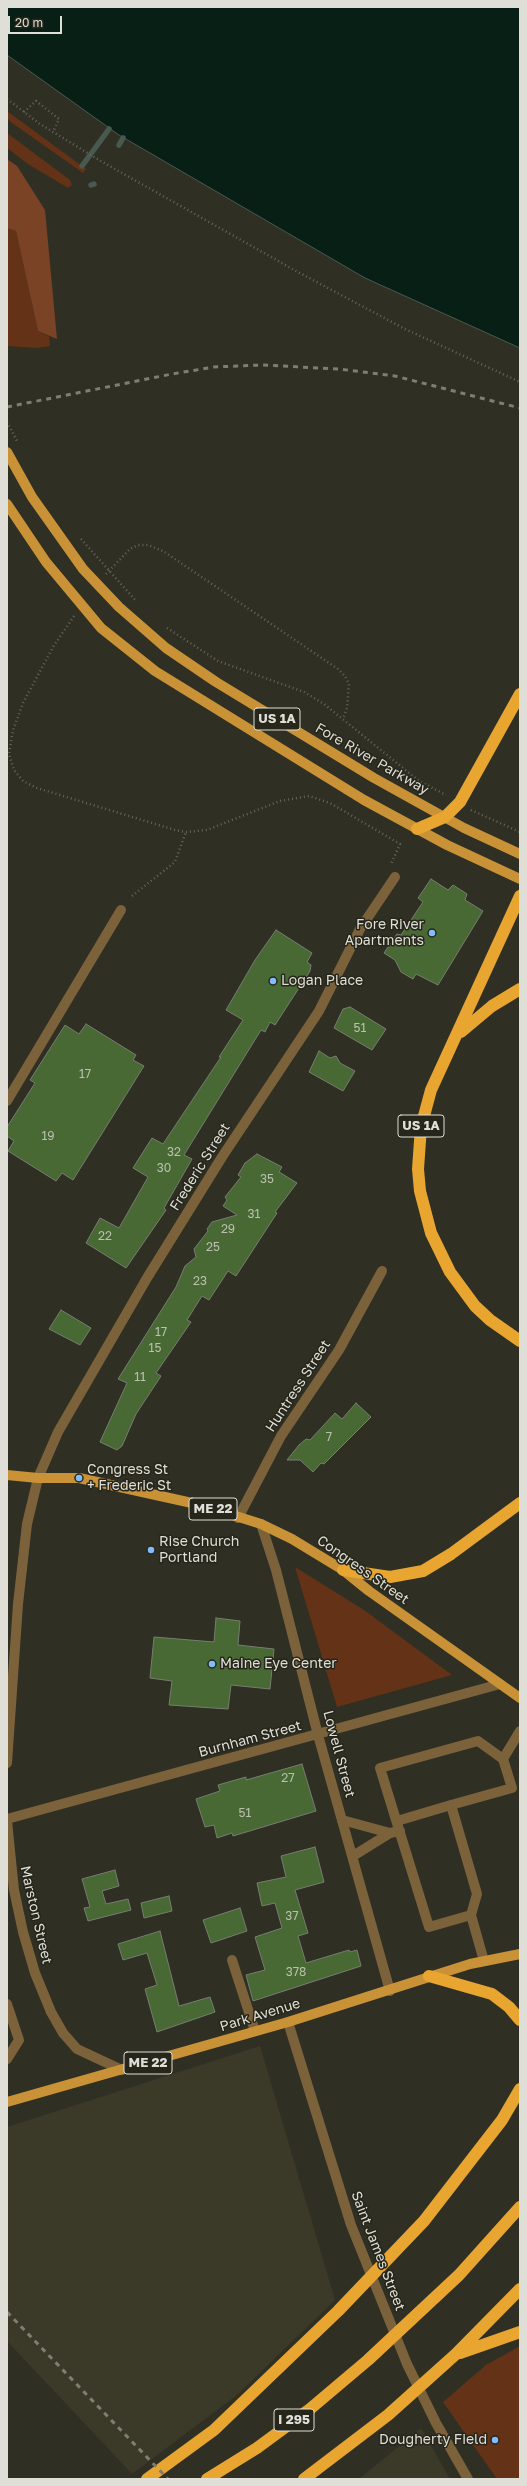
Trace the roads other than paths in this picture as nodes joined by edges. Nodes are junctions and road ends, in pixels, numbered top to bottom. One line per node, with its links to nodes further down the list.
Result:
1 (8, 455): 4 (main road, Fore River Parkway / US 1A)
2 (7, 504): 5 (main road, US 1A)
3 (520, 694): 4 (highway)
4 (445, 817): 5 (highway); 6 (main road, Fore River Parkway / US 1A)
5 (417, 829): 8 (main road, US 1A)
6 (520, 854)
7 (394, 878): 17 (street, Frederic Street)
8 (520, 879)
9 (520, 896): 12 (highway, US 1A)
10 (121, 910): 13 (street)
11 (520, 988): 12 (highway)
12 (458, 1034): 15 (highway, US 1A)
13 (7, 1101)
14 (382, 1271): 19 (street, Huntress Street)
15 (520, 1341)
16 (7, 1475): 17 (main road, Congress Street / ME 22)
17 (38, 1478): 19 (main road, Congress Street / ME 22); 22 (street)
18 (520, 1503): 21 (highway)
19 (238, 1518): 20 (main road, Congress Street / ME 22)
20 (261, 1524): 21 (main road, Congress Street / ME 22); 26 (street, Lowell Street)
21 (343, 1570): 23 (main road, Congress Street / ME 22)
22 (10, 1684): 28 (street)
23 (500, 1684): 24 (main road, Congress Street / ME 22); 26 (street, Burnham Street)
24 (520, 1698)
25 (520, 1731): 27 (street)
26 (318, 1735): 30 (street, Burnham Street); 31 (street, Lowell Street)
27 (503, 1759): 29 (street); 32 (street)
28 (7, 1763)
29 (451, 1805): 32 (street); 34 (street)
30 (7, 1820): 45 (street, Marston Street)
31 (342, 1820): 32 (street); 33 (street, Lowell Street)
32 (396, 1828): 33 (street); 34 (street)
33 (353, 1856): 39 (street, Lowell Street)
34 (471, 1915): 37 (street)
35 (520, 1954): 37 (main road, Park Avenue / ME 22)
36 (232, 1960): 43 (street)
37 (484, 1961): 38 (main road, Park Avenue / ME 22)
38 (429, 1976): 39 (main road, Park Avenue / ME 22); 41 (highway)
39 (390, 1991): 42 (main road, Park Avenue / ME 22)
40 (7, 2004): 44 (street)
41 (520, 2020)
42 (288, 2022): 43 (main road, Park Avenue / ME 22); 55 (street, Saint James Street)
43 (255, 2031): 45 (main road, Park Avenue / ME 22)
44 (7, 2059)
45 (122, 2070): 47 (main road, Park Avenue / ME 22)
46 (520, 2089): 53 (highway)
47 (7, 2102)
48 (520, 2207): 52 (highway, I 295)
49 (520, 2289): 51 (highway)
50 (520, 2332): 51 (highway)
51 (456, 2354): 54 (highway)
52 (211, 2476)
53 (147, 2479)
54 (304, 2479)
55 (468, 2479)

